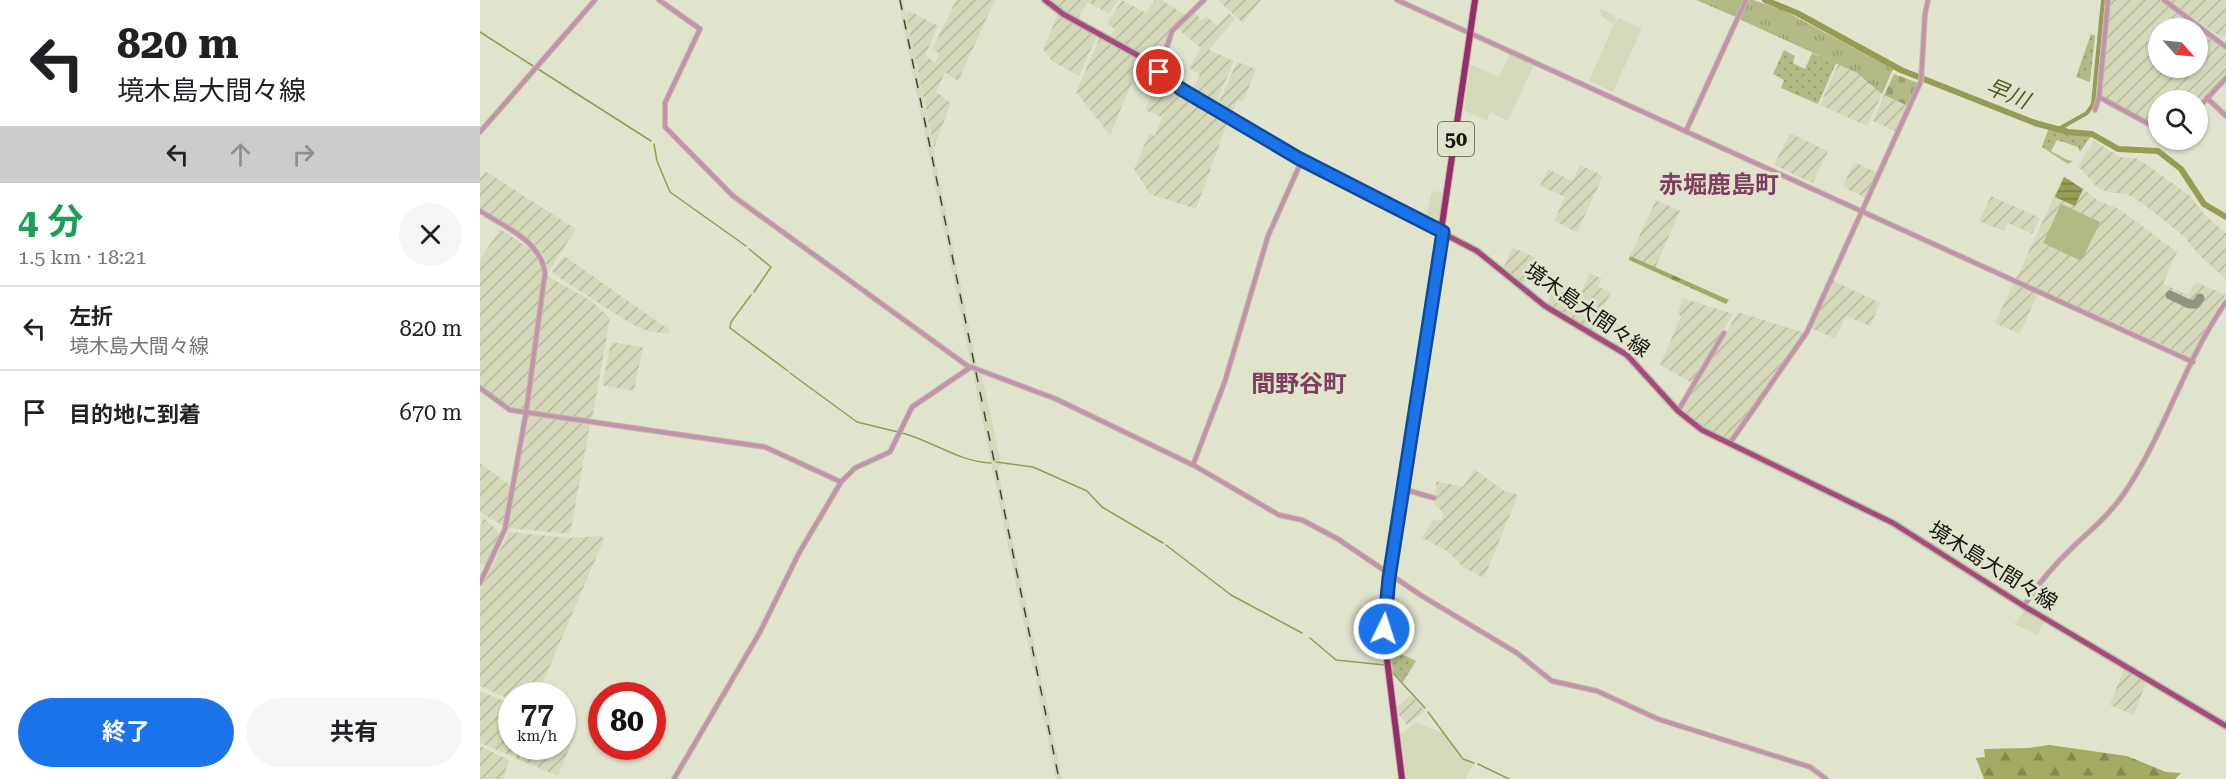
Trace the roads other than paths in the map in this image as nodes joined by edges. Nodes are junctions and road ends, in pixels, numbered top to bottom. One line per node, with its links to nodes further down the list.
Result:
1 (595, 0): 22 (street)
2 (659, 0): 30 (street)
3 (1045, 0): 13 (main road, 境木島大間々線)
4 (1204, 0): 13 (street)
5 (1397, 0): 11 (street)
6 (1475, 0): 11 (highway, 50)
7 (1746, 0): 21 (street)
8 (1928, 0): 25 (street)
9 (2108, 0): 15 (street)
10 (2164, 0): 12 (street)
11 (1471, 33): 21 (street); 26 (highway, 50)
12 (2226, 47)
13 (1159, 72): 23 (main road, 境木島大間々線)
14 (2226, 78): 16 (street)
15 (2099, 97): 18 (street); 20 (street)
16 (2208, 97)
17 (2208, 99): 19 (street)
18 (2095, 110)
19 (2226, 116)
20 (2148, 124)
21 (1686, 131): 25 (street)
22 (480, 132)
23 (1302, 159): 26 (main road, 境木島大間々線); 35 (street)
24 (480, 211): 33 (street)
25 (1862, 211): 29 (street); 34 (street)
26 (1443, 232): 32 (main road, 境木島大間々線); 37 (highway, 50)
27 (2226, 302): 29 (street)
28 (1724, 333): 32 (street)
29 (2193, 362): 41 (street)
30 (969, 368): 35 (street); 36 (street)
31 (480, 388): 33 (street)
32 (1678, 411): 34 (main road, 境木島大間々線)
33 (526, 412): 36 (street); 40 (street)
34 (1730, 443): 41 (main road, 境木島大間々線)
35 (1193, 465): 39 (street)
36 (841, 482): 43 (street)
37 (1403, 489): 38 (street); 39 (highway, 50)
38 (1434, 498)
39 (1390, 573): 44 (highway, 50); 45 (street)
40 (480, 583)
41 (2024, 606): 42 (main road, 境木島大間々線)
42 (2226, 726)
43 (674, 779)
44 (1402, 779)
45 (1826, 779)

